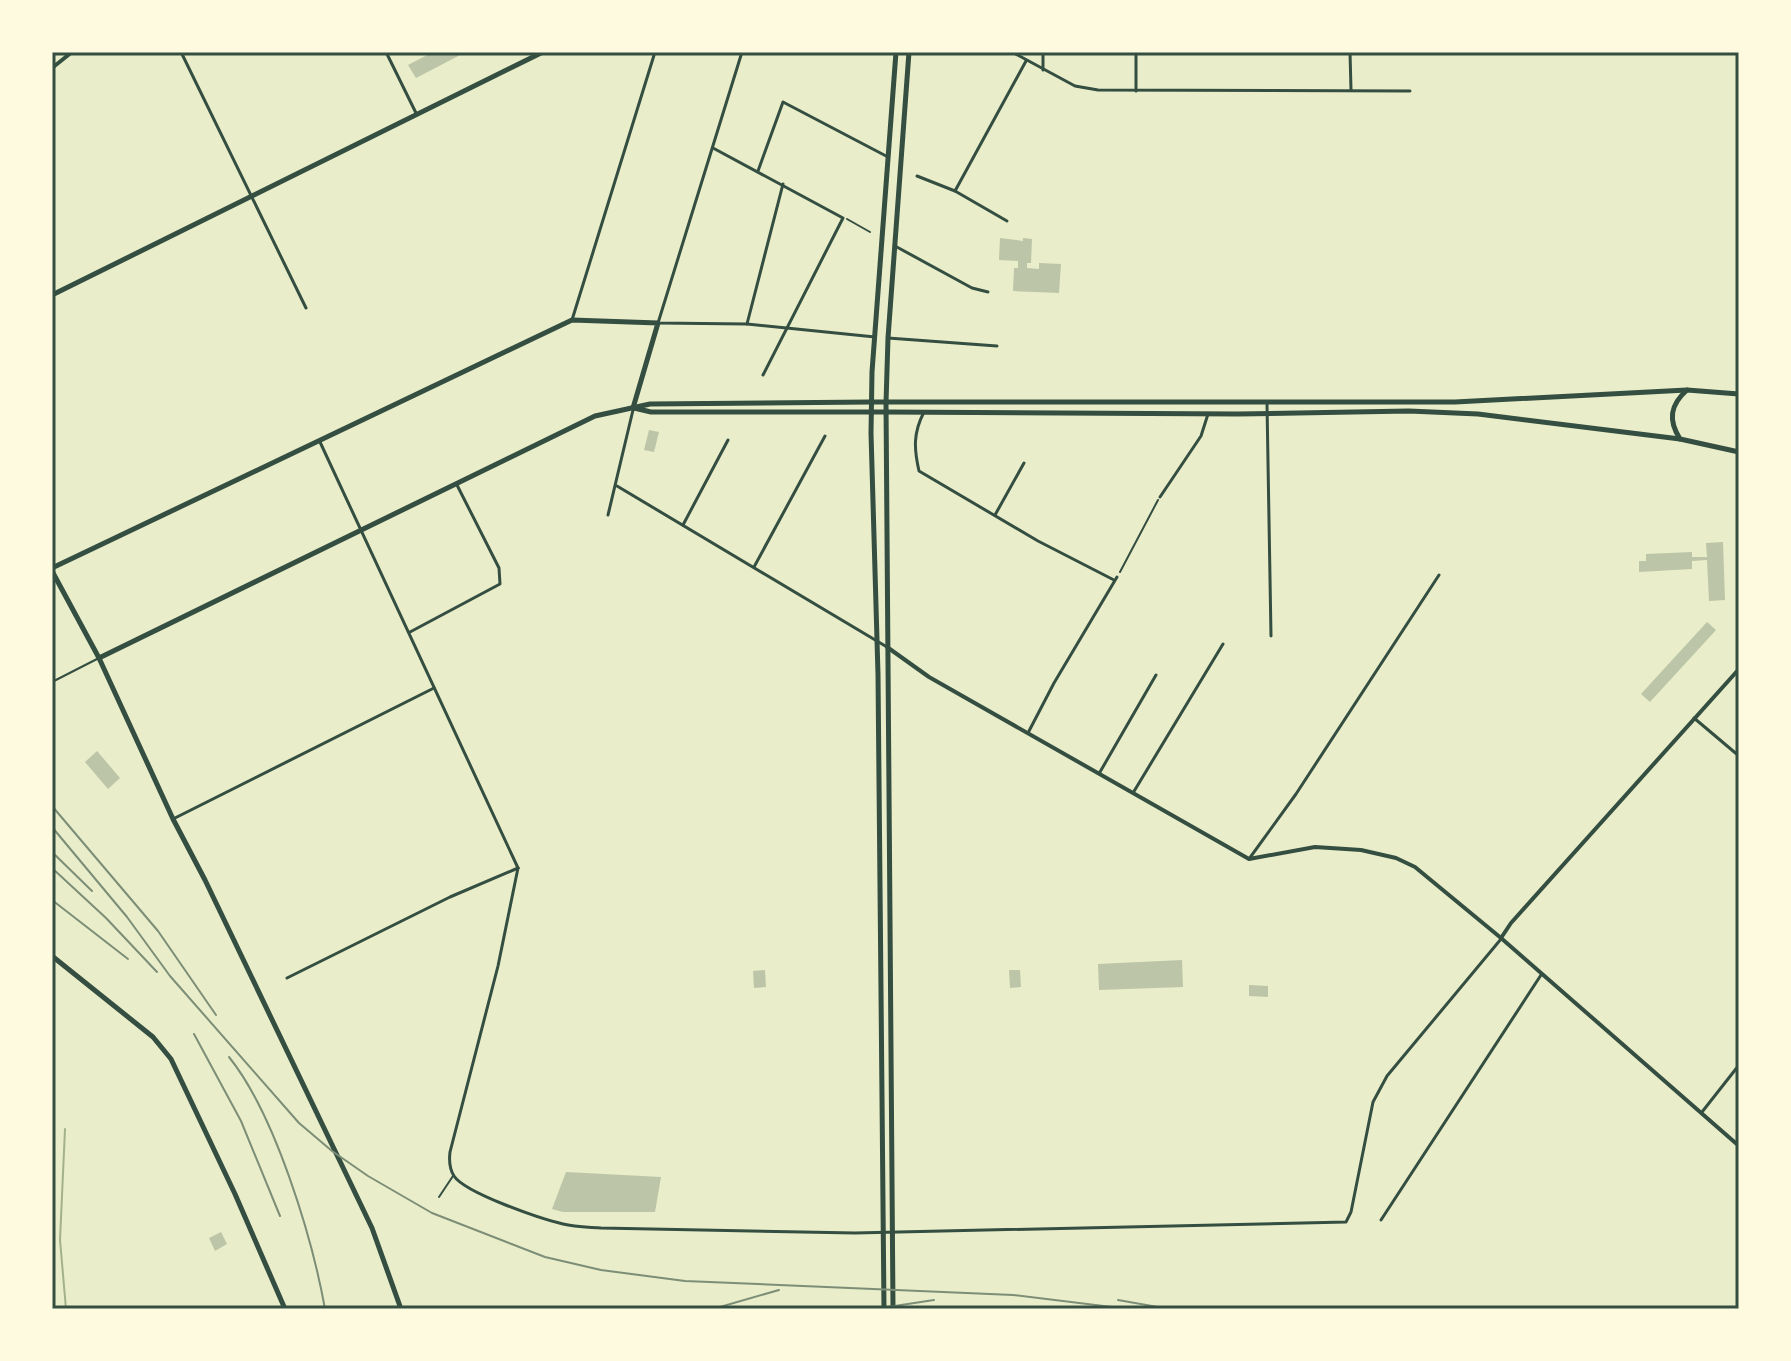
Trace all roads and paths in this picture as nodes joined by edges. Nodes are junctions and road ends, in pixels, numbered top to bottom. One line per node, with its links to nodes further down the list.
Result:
1 (72, 52): 14 (street)
2 (181, 52): 26 (street)
3 (386, 52): 19 (street)
4 (543, 52): 19 (main road)
5 (655, 52): 34 (street)
6 (742, 52): 20 (street)
7 (896, 52): 21 (main road)
8 (909, 52): 30 (main road)
9 (1012, 52): 13 (street)
10 (1043, 52): 15 (street)
11 (1136, 52): 17 (street)
12 (1350, 52): 16 (street)
13 (1027, 60): 15 (street); 25 (street)
14 (52, 68)
15 (1043, 70): 17 (street)
16 (1351, 90): 17 (street); 18 (street)
17 (1136, 91)
18 (1410, 91)
19 (416, 113): 26 (main road)
20 (713, 148): 22 (street); 35 (street)
21 (888, 157): 22 (street); 38 (main road)
22 (758, 171): 24 (street)
23 (917, 176): 25 (street)
24 (783, 184): 27 (street); 36 (street)
25 (955, 191): 28 (street)
26 (252, 195): 32 (main road); 33 (street)
27 (843, 218): 29 (path); 37 (street)
28 (1007, 221)
29 (870, 232)
30 (895, 246): 31 (street); 39 (main road)
31 (988, 292)
32 (52, 295)
33 (306, 308)
34 (572, 320): 35 (main road); 56 (main road)
35 (658, 323): 36 (street); 47 (main road)
36 (747, 324): 37 (street)
37 (784, 328): 38 (street); 41 (street)
38 (875, 337): 44 (main road)
39 (888, 338): 40 (street); 45 (main road)
40 (997, 346)
41 (763, 375)
42 (1687, 390): 43 (main road); 46 (main road); 54 (main road)
43 (1739, 391)
44 (871, 402): 45 (main road); 47 (main road); 48 (main road)
45 (886, 403): 46 (main road); 49 (main road)
46 (1267, 404): 51 (street)
47 (633, 408): 48 (main road); 59 (main road); 60 (street)
48 (871, 412): 49 (main road); 73 (main road)
49 (887, 412): 50 (main road); 75 (main road)
50 (924, 412): 52 (main road); 63 (street)
51 (1267, 413): 52 (main road); 54 (main road); 72 (street)
52 (1208, 414): 61 (street)
53 (825, 436): 66 (street)
54 (1680, 439): 57 (main road)
55 (728, 440): 64 (street)
56 (320, 442): 65 (street); 67 (main road)
57 (1739, 452)
58 (1024, 463): 63 (street)
59 (456, 483): 65 (main road); 71 (street)
60 (617, 486): 62 (street); 64 (street)
61 (1160, 497): 69 (path)
62 (608, 515)
63 (995, 515): 69 (street)
64 (683, 525): 66 (street)
65 (360, 530): 71 (street); 76 (main road)
66 (754, 567): 73 (street)
67 (52, 569): 70 (main road)
68 (1439, 575): 87 (street)
69 (1115, 578): 82 (street)
70 (55, 582): 76 (main road)
71 (410, 632): 80 (street)
72 (1271, 636)
73 (877, 641): 75 (street); 101 (main road)
74 (1223, 644): 85 (street)
75 (887, 647): 82 (street); 102 (main road)
76 (99, 658): 79 (lane); 86 (main road)
77 (1739, 669): 81 (street)
78 (1156, 675): 84 (street)
79 (52, 682)
80 (434, 688): 86 (street); 88 (street)
81 (1694, 718): 83 (street); 89 (street)
82 (1029, 731): 84 (street)
83 (1739, 756)
84 (1100, 772): 85 (street)
85 (1133, 793): 87 (street)
86 (173, 819): 100 (main road)
87 (1249, 859): 89 (street)
88 (518, 868): 92 (street); 96 (street)
89 (1501, 938): 91 (street); 96 (street)
90 (52, 956): 99 (main road)
91 (1541, 975): 94 (street); 98 (street)
92 (287, 978)
93 (1739, 1065): 94 (street)
94 (1700, 1114): 95 (street)
95 (1739, 1146)
96 (453, 1176): 97 (lane)
97 (439, 1197)
98 (1381, 1220)
99 (285, 1309)
100 (401, 1309)
101 (884, 1309)
102 (893, 1309)

